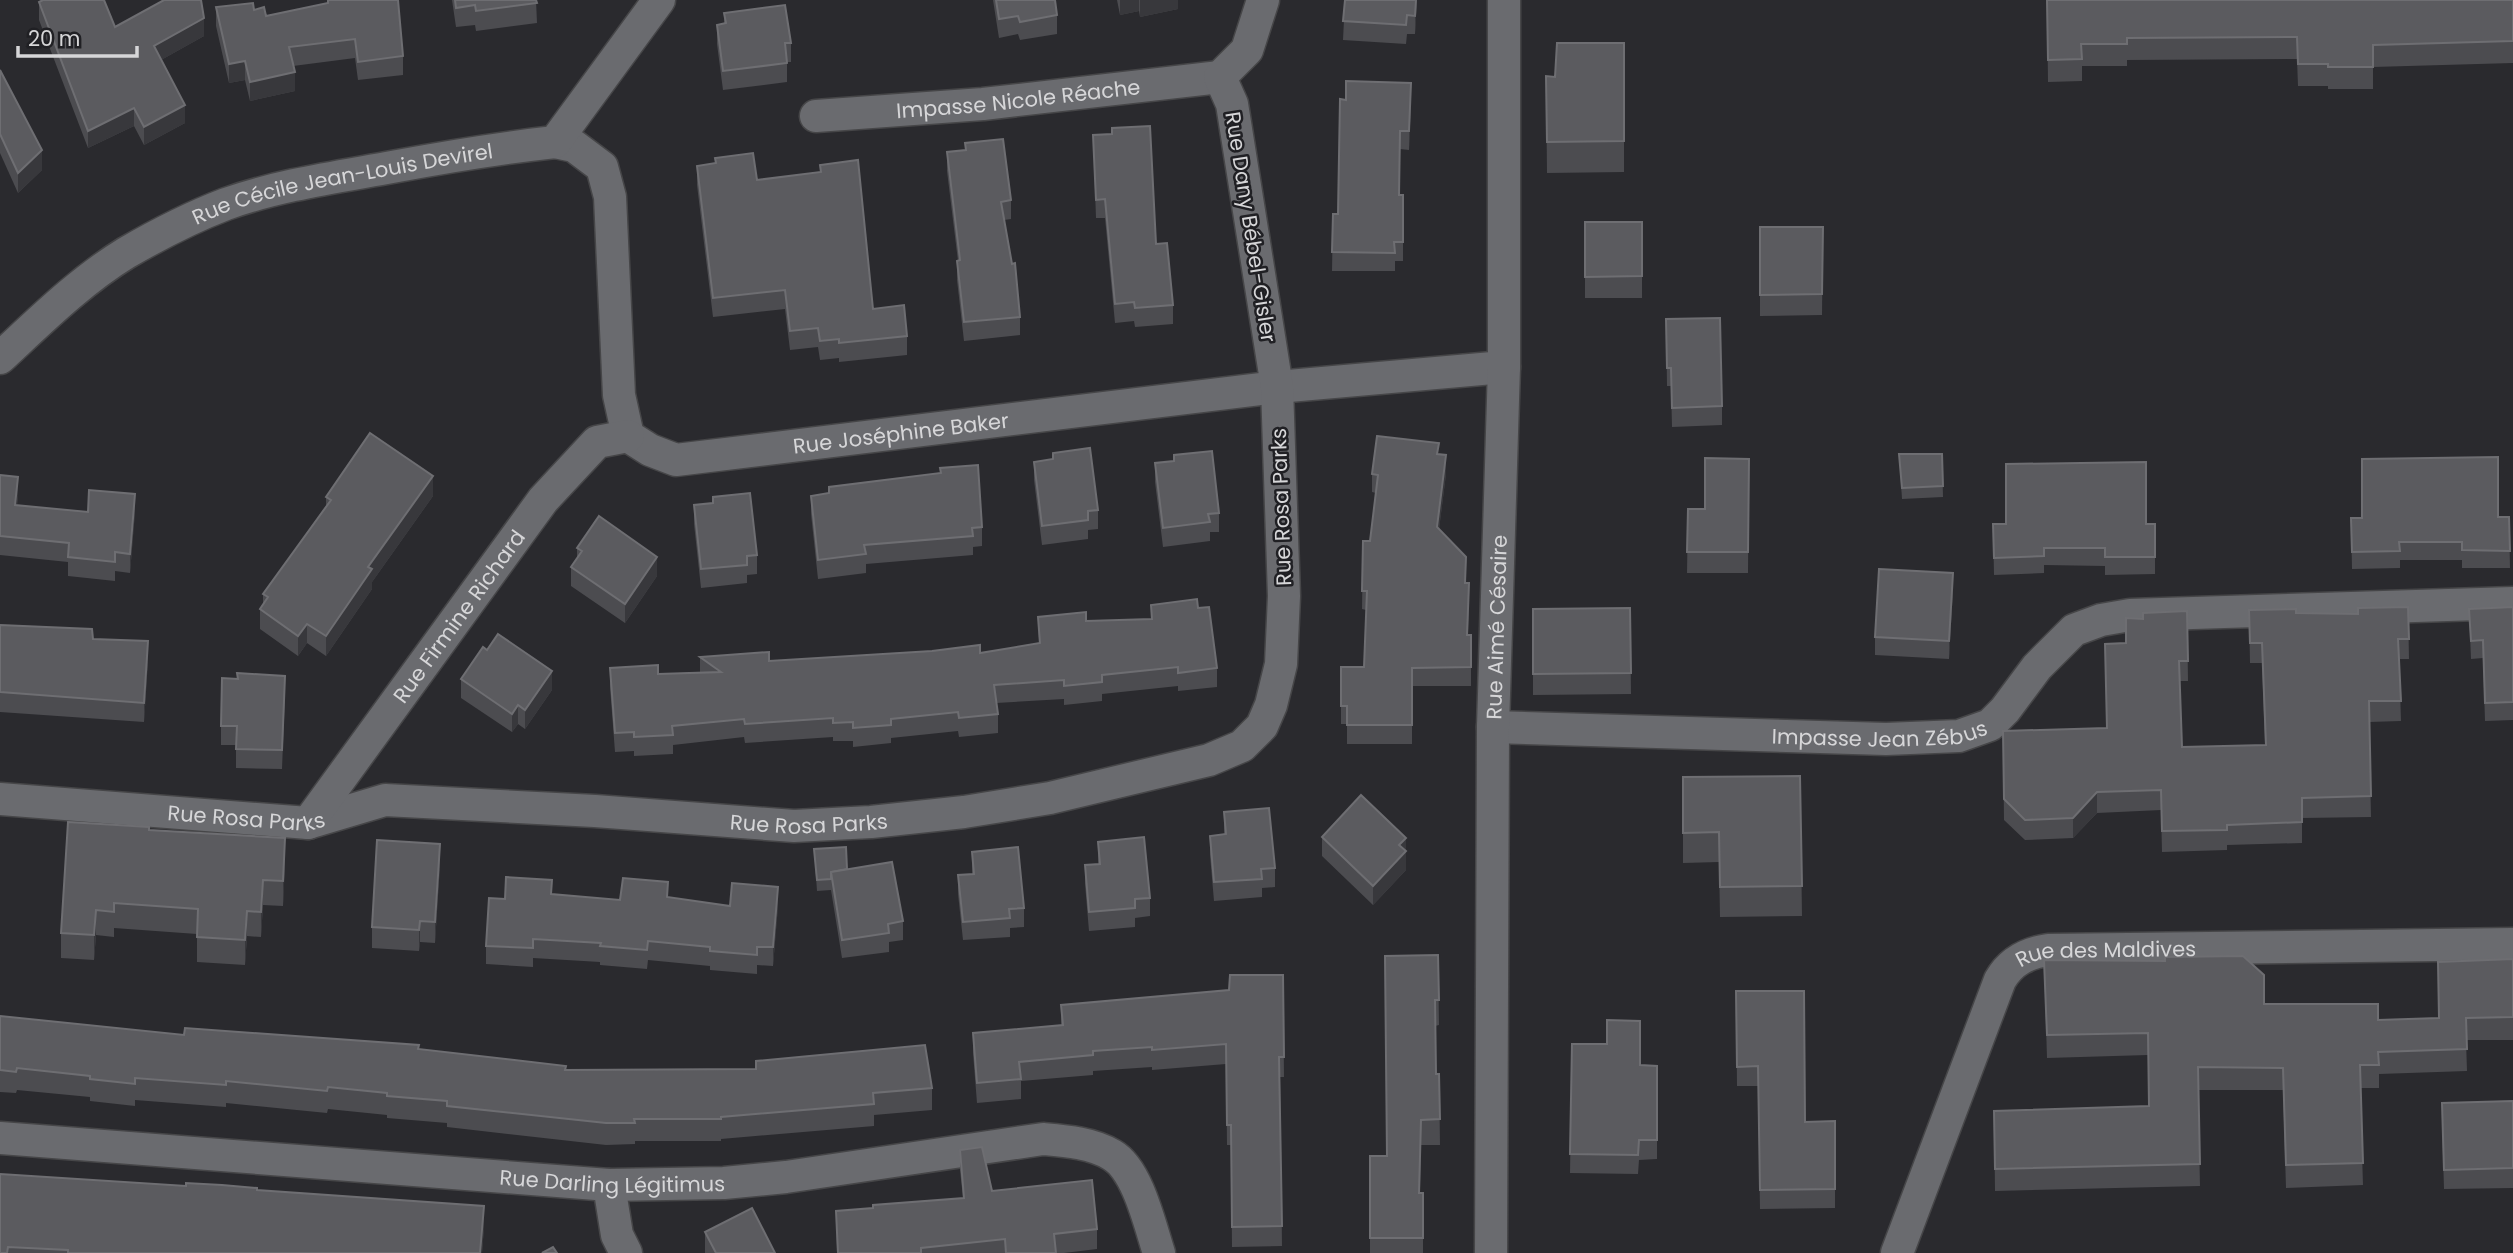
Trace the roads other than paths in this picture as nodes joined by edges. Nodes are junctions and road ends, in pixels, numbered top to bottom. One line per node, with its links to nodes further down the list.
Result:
1 (659, 0): 6 (street)
2 (1263, 0): 4 (street)
3 (1504, 0): 8 (street, Rue Aimé Césaire)
4 (1220, 77): 5 (street, Impasse Nicole Réache); 9 (street, Rue Dany Bébel-Gisler)
5 (816, 116)
6 (555, 142): 7 (street, Rue Cécile Jean-Louis Devirel); 10 (street)
7 (0, 358)
8 (1504, 367): 9 (street, Rue Joséphine Baker); 12 (street, Rue Aimé Césaire)
9 (1277, 387): 10 (street, Rue Joséphine Baker); 14 (street, Rue Rosa Parks)
10 (628, 436): 14 (street, Rue Firmine Richard)
11 (2513, 603): 12 (street, Impasse Jean Zébus)
12 (1493, 727): 20 (street, Rue Aimé Césaire)
13 (0, 799): 14 (street, Rue Rosa Parks)
14 (308, 823)
15 (2513, 944): 21 (street, Rue des Maldives)
16 (0, 1138): 17 (street, Rue Darling Légitimus)
17 (609, 1185): 18 (street); 19 (street, Rue Darling Légitimus)
18 (626, 1253)
19 (1159, 1253)
20 (1491, 1253)
21 (1897, 1253)

